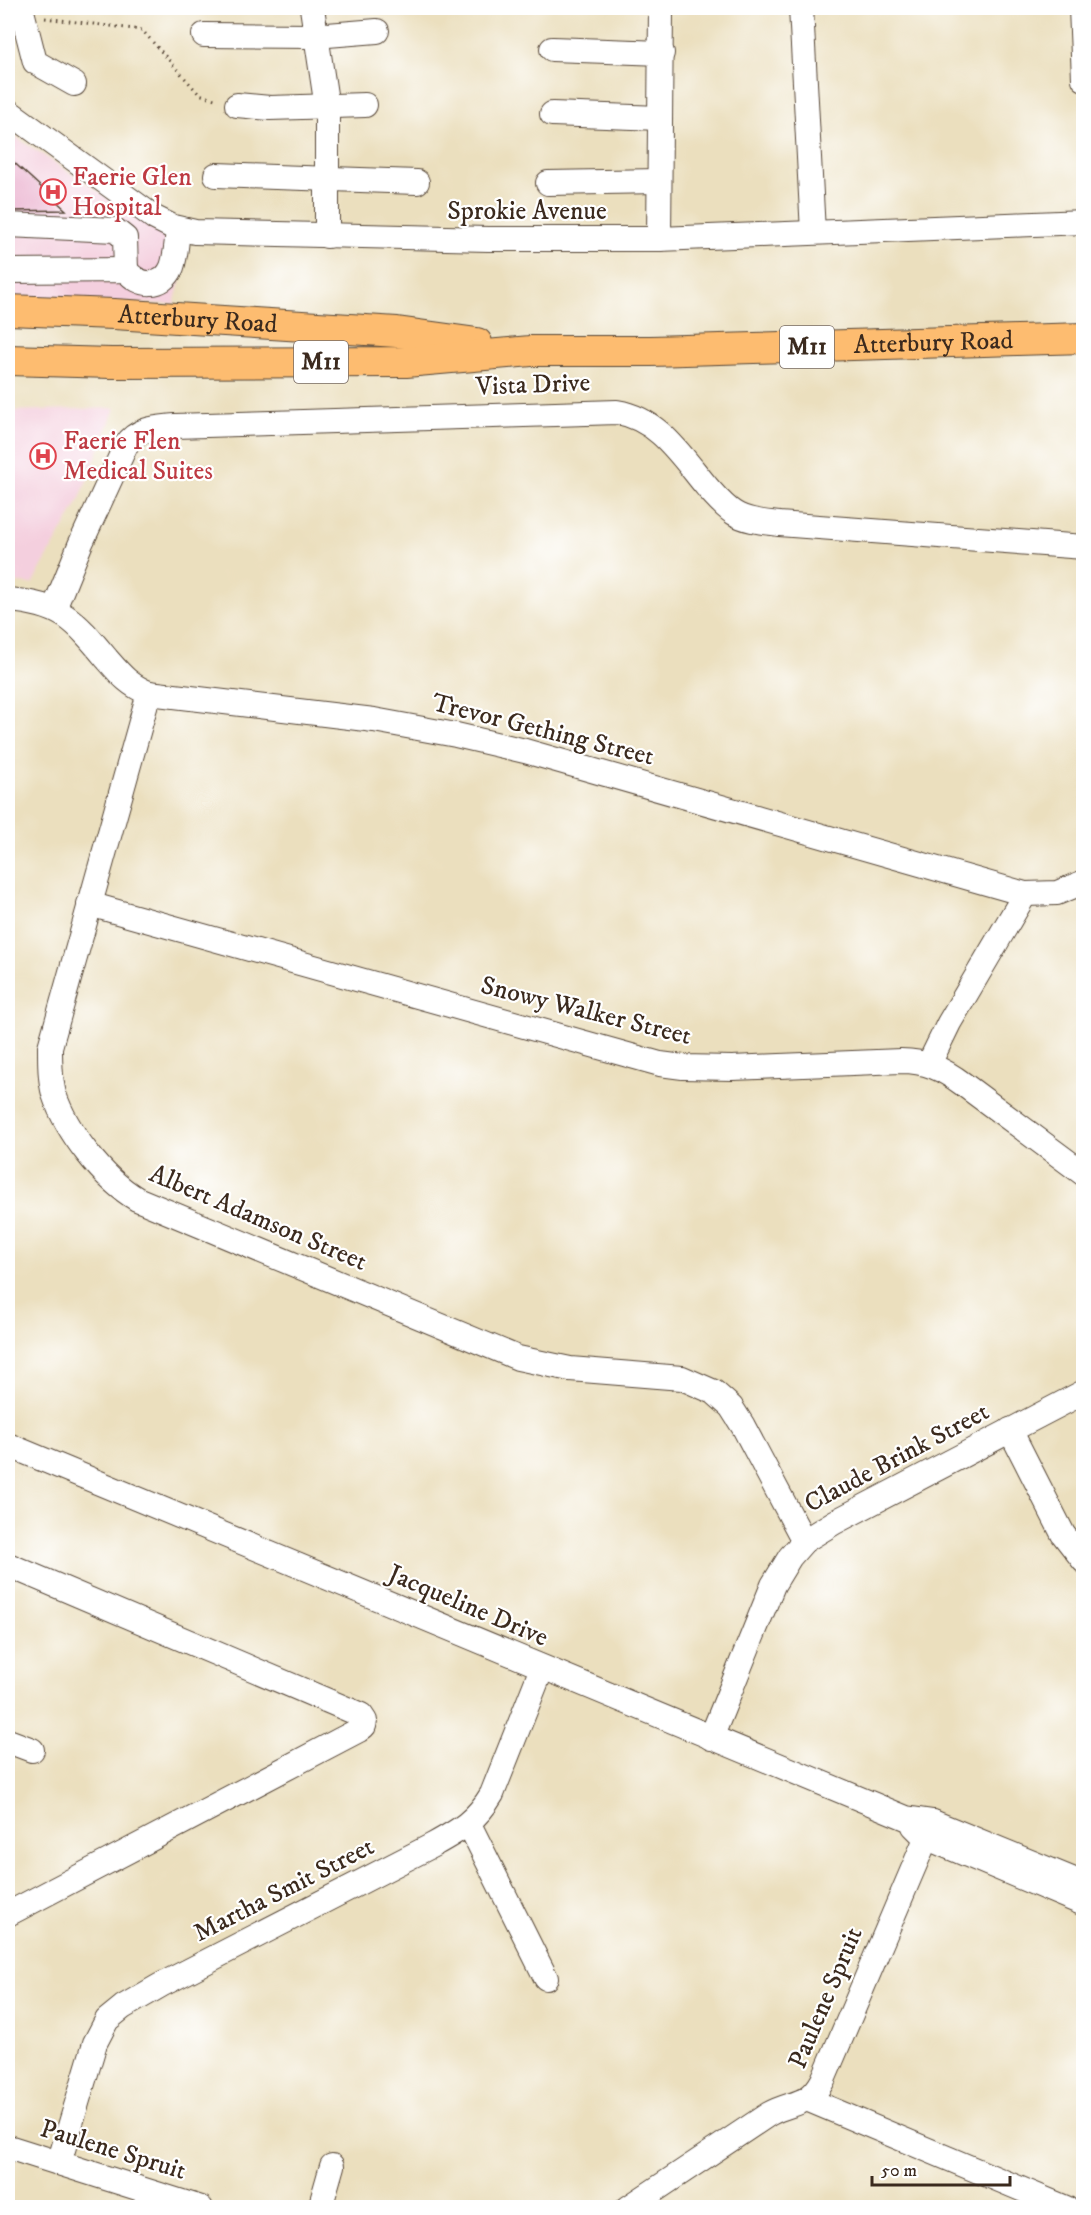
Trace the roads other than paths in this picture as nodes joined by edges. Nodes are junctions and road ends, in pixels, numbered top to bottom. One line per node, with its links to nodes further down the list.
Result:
1 (312, 8): 8 (street)
2 (661, 8): 10 (street)
3 (801, 8): 27 (street)
4 (1081, 8): 11 (street)
5 (15, 14): 12 (street)
6 (377, 31): 8 (street)
7 (204, 35): 8 (street)
8 (315, 36): 15 (street)
9 (552, 49): 10 (street)
10 (662, 53): 18 (street)
11 (1083, 79)
12 (74, 84)
13 (237, 105): 15 (street)
14 (365, 105): 15 (street)
15 (327, 108): 20 (street)
16 (8, 111): 26 (street, Sprokie Avenue)
17 (552, 114): 18 (street)
18 (660, 118): 22 (street)
19 (216, 175): 20 (street)
20 (328, 180): 21 (street); 28 (street)
21 (417, 182)
22 (658, 182): 23 (street); 29 (street)
23 (549, 183)
24 (1083, 222): 27 (street, Sprokie Avenue)
25 (8, 225): 30 (street)
26 (178, 229): 28 (street, Sprokie Avenue); 30 (street)
27 (813, 232): 29 (street, Sprokie Avenue)
28 (327, 236): 29 (street, Sprokie Avenue)
29 (658, 239)
30 (126, 270): 31 (street)
31 (8, 271)
32 (8, 310): 34 (main road, Atterbury Road / M11)
33 (1083, 338): 34 (main road, Atterbury Road / M11)
34 (531, 351): 35 (main road, Atterbury Road / M11)
35 (8, 360)
36 (1083, 547): 38 (street, Vista Drive)
37 (8, 600): 38 (street, Trevor Gething Street)
38 (54, 609): 39 (street, Trevor Gething Street)
39 (149, 693): 41 (street, Trevor Gething Street); 42 (street, Albert Adamson Street)
40 (1083, 882): 41 (street, Trevor Gething Street)
41 (1025, 894): 43 (street)
42 (89, 904): 43 (street, Snowy Walker Street); 48 (street, Albert Adamson Street)
43 (929, 1064): 44 (street, Snowy Walker Street)
44 (1083, 1174)
45 (1083, 1392): 46 (street, Claude Brink Street)
46 (1010, 1430): 48 (street, Claude Brink Street); 49 (street)
47 (8, 1445): 51 (street, Jacqueline Drive)
48 (804, 1541): 52 (street, Claude Brink Street)
49 (1083, 1561)
50 (8, 1565): 59 (street)
51 (542, 1668): 52 (street, Jacqueline Drive); 55 (street, Martha Smit Street)
52 (711, 1738): 56 (street, Jacqueline Drive)
53 (8, 1741): 54 (street)
54 (32, 1750)
55 (469, 1824): 60 (street); 63 (street, Martha Smit Street)
56 (929, 1829): 57 (street, Jacqueline Drive); 58 (street, Jacqueline Drive); 61 (street, Paulene Spruit)
57 (1083, 1884)
58 (1083, 1904)
59 (8, 1914)
60 (546, 1978)
61 (809, 2100): 65 (street); 68 (street, Paulene Spruit)
62 (8, 2147): 63 (street, Paulene Spruit)
63 (59, 2163): 66 (street, Paulene Spruit)
64 (332, 2166): 67 (street)
65 (1059, 2206)
66 (201, 2208)
67 (320, 2208)
68 (628, 2208)

